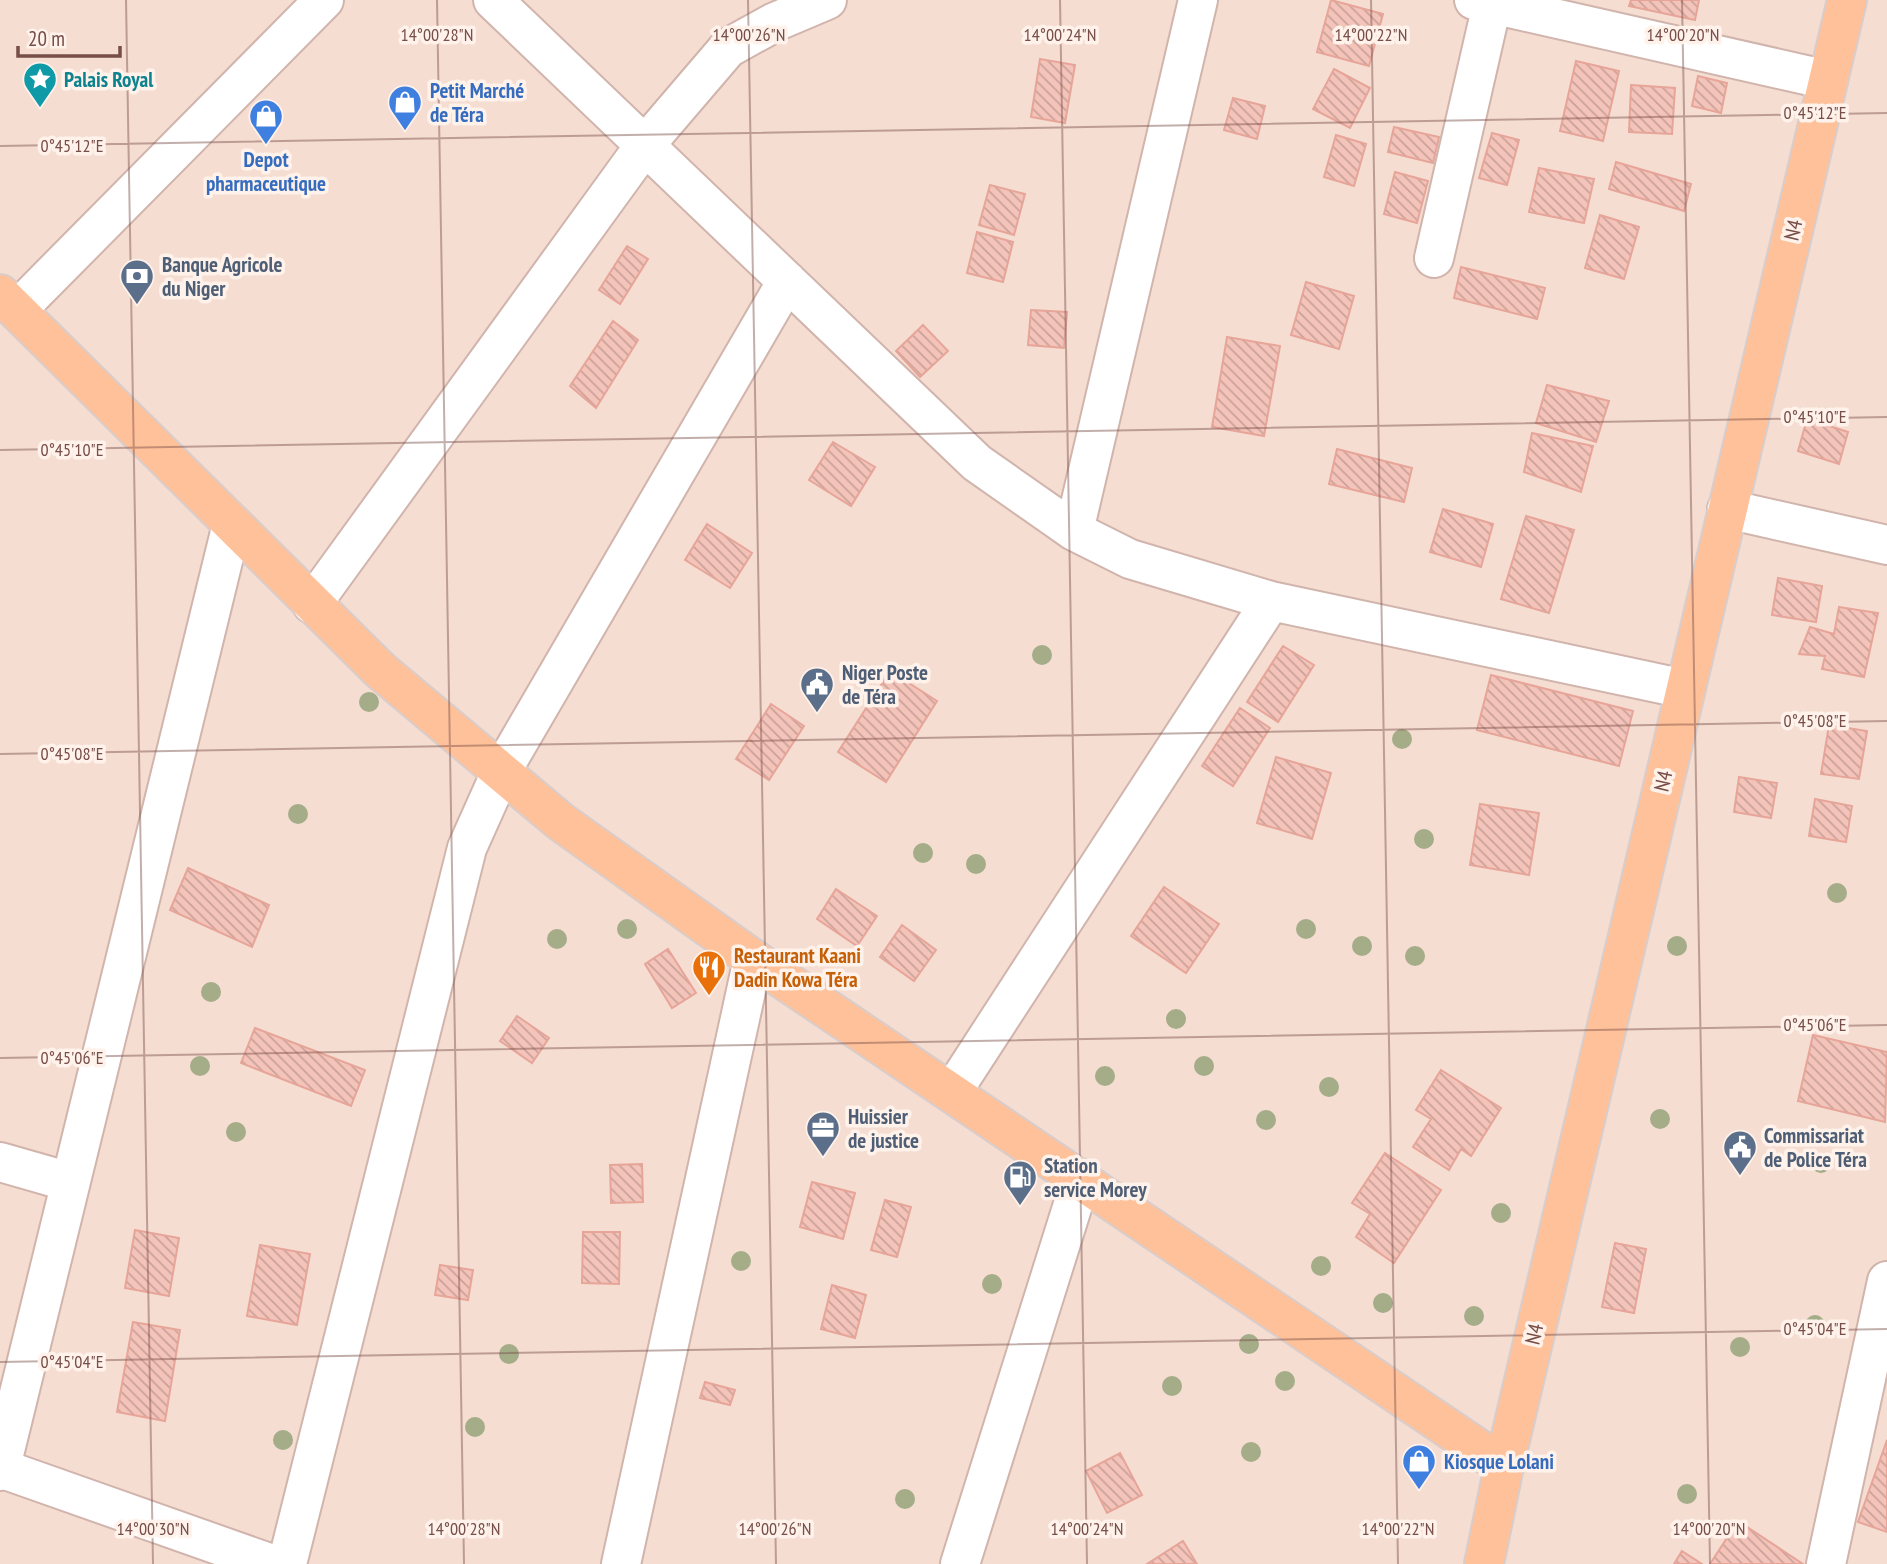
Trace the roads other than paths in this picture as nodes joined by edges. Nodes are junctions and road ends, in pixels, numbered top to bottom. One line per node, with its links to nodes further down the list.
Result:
1 (324, 0): 11 (street)
2 (493, 0): 8 (street)
3 (827, 0): 8 (street)
4 (1198, 0): 14 (street)
5 (1847, 0): 7 (main road, N4)
6 (1487, 1): 7 (street); 9 (street)
7 (1828, 80): 12 (main road, N4)
8 (645, 145): 10 (street); 17 (street)
9 (1434, 258)
10 (788, 281): 14 (street); 19 (street)
11 (8, 302): 13 (main road)
12 (1727, 509): 15 (street); 18 (main road, N4)
13 (232, 524): 17 (main road); 24 (street)
14 (1074, 531): 16 (street)
15 (1887, 545)
16 (1270, 601): 18 (street); 21 (street)
17 (312, 604): 19 (main road)
18 (1685, 689): 26 (main road, N4)
19 (501, 772): 20 (main road); 29 (street)
20 (753, 959): 21 (main road); 30 (street)
21 (952, 1092): 23 (main road)
22 (0, 1162): 24 (street)
23 (1081, 1179): 26 (main road); 31 (street)
24 (70, 1182): 27 (street)
25 (1887, 1281): 33 (street)
26 (1504, 1466): 32 (main road, N4)
27 (0, 1469): 28 (street)
28 (272, 1564)
29 (287, 1564)
30 (621, 1564)
31 (960, 1564)
32 (1484, 1564)
33 (1826, 1564)

